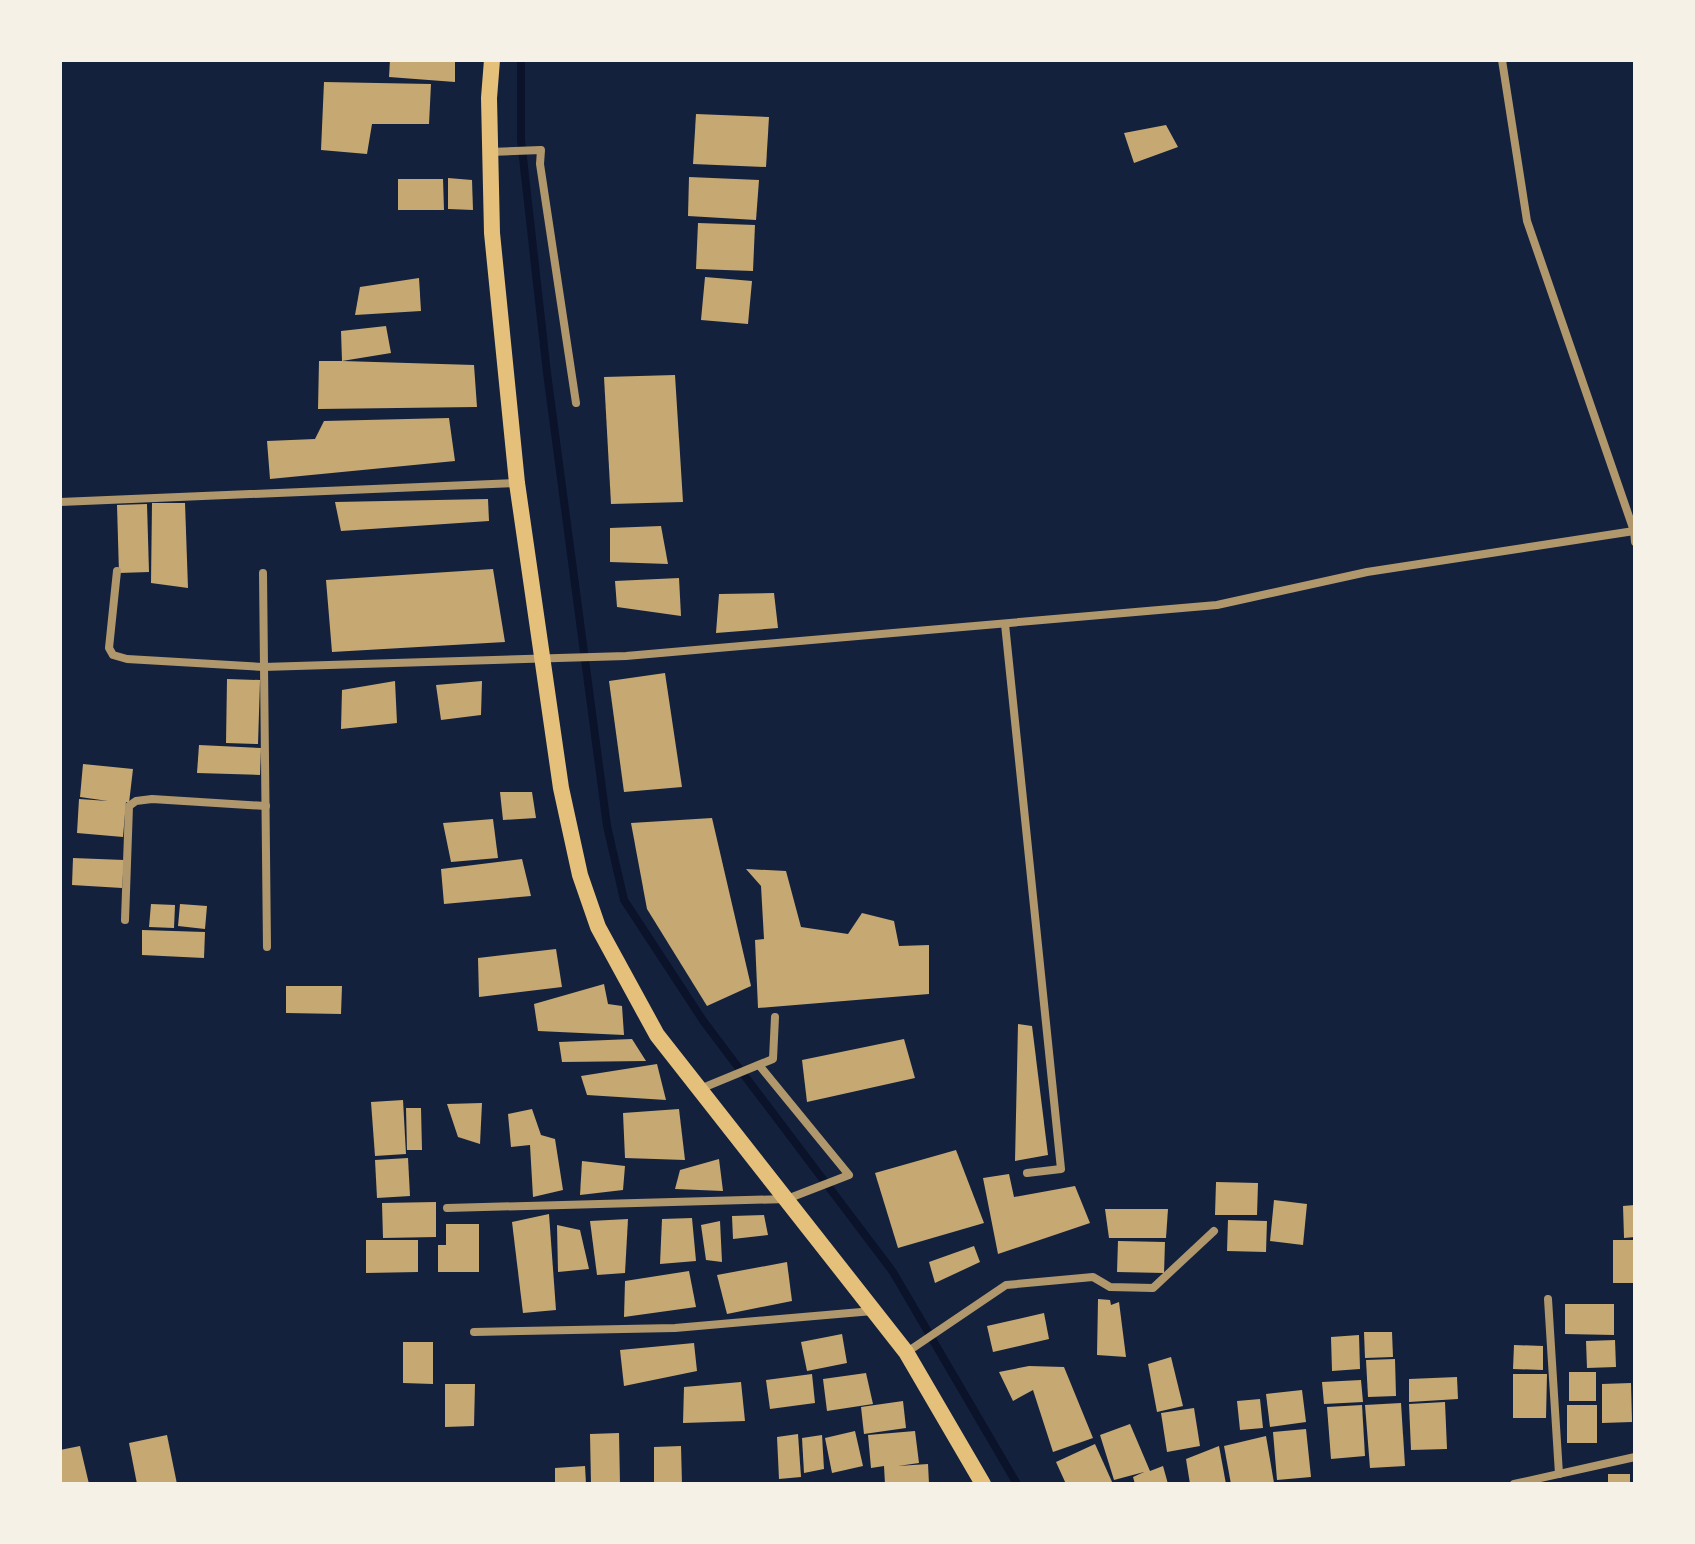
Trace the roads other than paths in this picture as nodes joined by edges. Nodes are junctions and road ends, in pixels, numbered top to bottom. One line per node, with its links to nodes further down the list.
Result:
1 (492, 60): 3 (main road)
2 (1502, 60): 7 (street)
3 (497, 152): 4 (street); 5 (main road)
4 (576, 403)
5 (517, 483): 6 (street); 12 (main road)
6 (60, 502)
7 (1634, 531): 8 (street); 11 (street)
8 (1635, 542)
9 (117, 571): 13 (street)
10 (263, 573): 13 (street)
11 (1005, 624): 12 (street); 20 (street)
12 (552, 659): 13 (street); 19 (main road)
13 (263, 667): 14 (street)
14 (266, 806): 15 (street); 16 (street)
15 (125, 920)
16 (267, 947)
17 (775, 1017): 18 (street)
18 (756, 1066): 19 (street); 21 (street)
19 (700, 1089): 21 (main road)
20 (1027, 1173)
21 (787, 1199): 22 (street); 25 (main road)
22 (447, 1208)
23 (1214, 1231): 27 (street)
24 (1548, 1299): 29 (street)
25 (873, 1311): 26 (street); 27 (main road)
26 (474, 1332)
27 (912, 1348): 30 (main road)
28 (1635, 1457): 29 (street)
29 (1559, 1474): 31 (street)
30 (983, 1484)
31 (1514, 1484)

